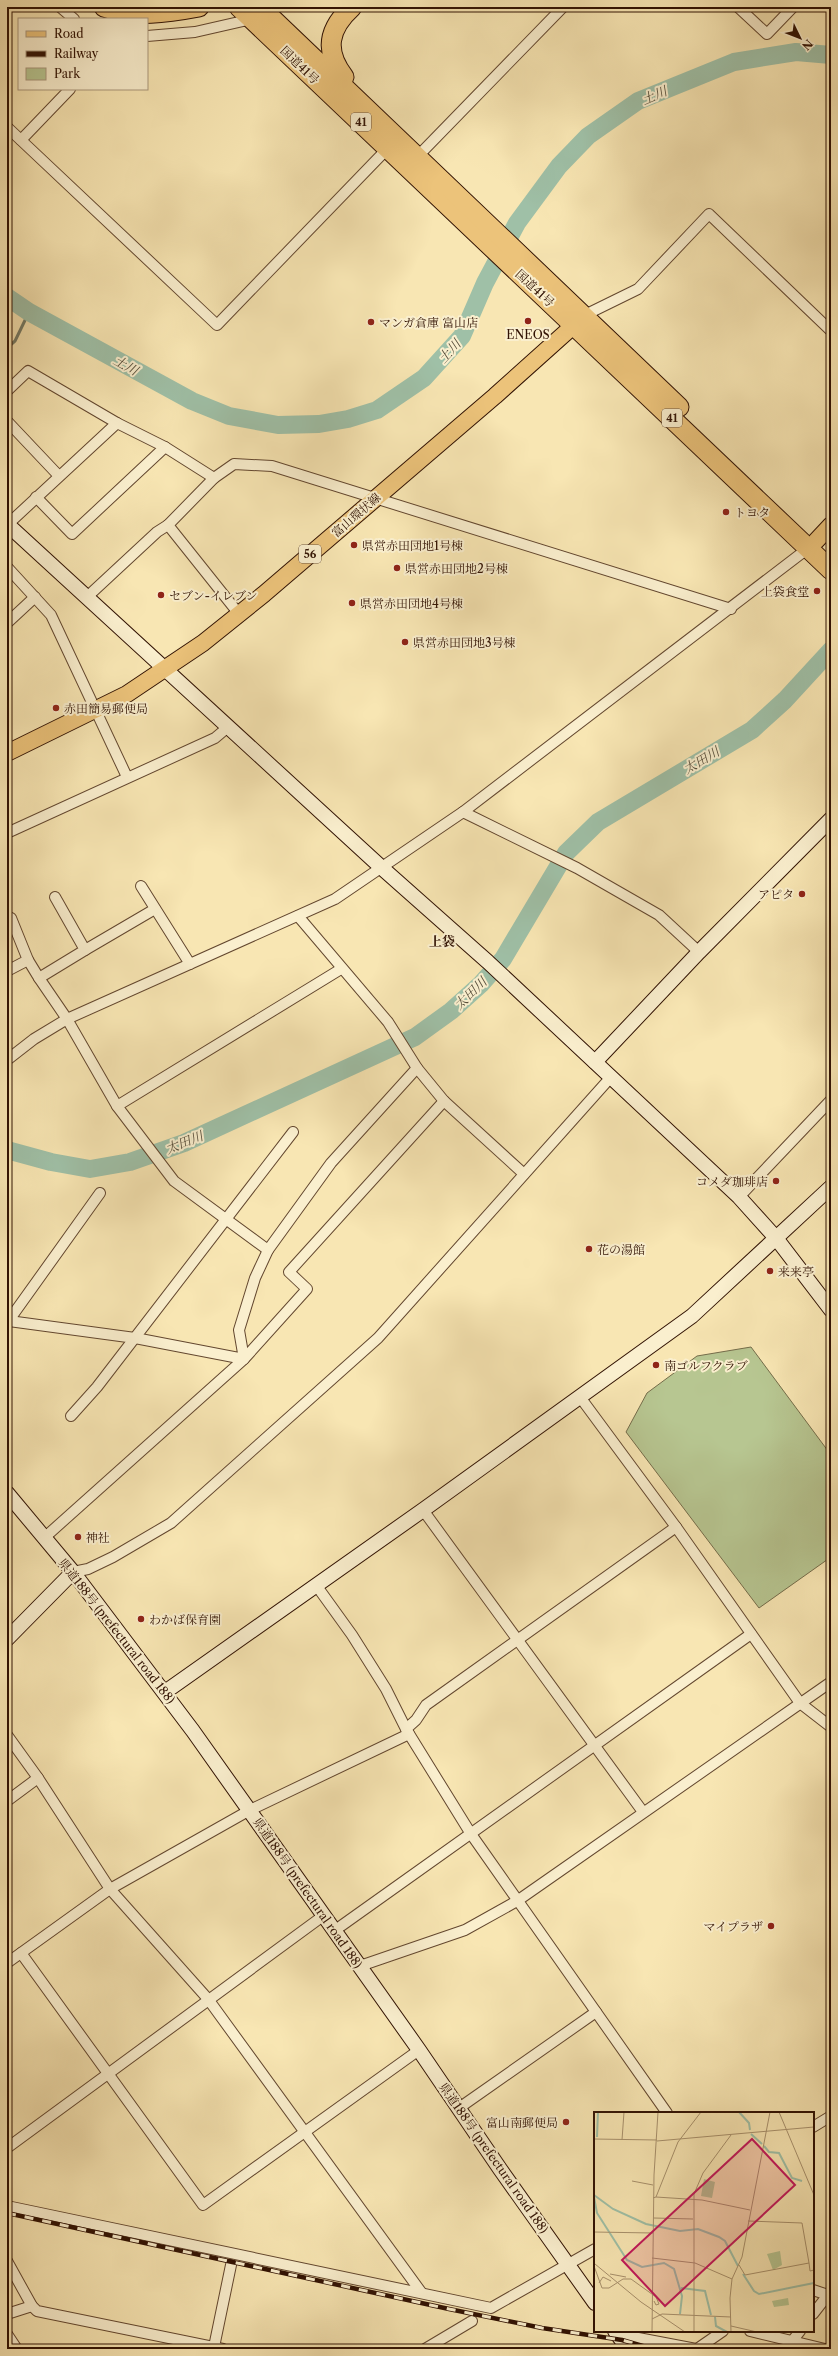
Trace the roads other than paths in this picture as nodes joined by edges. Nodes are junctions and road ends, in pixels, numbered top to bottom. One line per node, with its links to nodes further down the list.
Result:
1 (60, 7): 9 (street)
2 (104, 7): 3 (highway)
3 (199, 7)
4 (352, 7): 13 (highway)
5 (563, 7): 16 (street)
6 (738, 7): 7 (street)
7 (793, 7)
8 (248, 10): 10 (street); 13 (highway, 国道41号 / 41); 15 (highway, 国道41号 / 41)
9 (73, 18)
10 (148, 36)
11 (69, 90): 14 (street)
12 (7, 127): 14 (street)
13 (391, 130): 16 (highway, 国道41号 / 41)
14 (21, 140): 15 (street)
15 (388, 148): 17 (highway, 国道41号 / 41)
16 (418, 156): 17 (highway, 国道41号 / 41)
17 (474, 220): 18 (highway, 国道41号 / 41)
18 (580, 320): 19 (street); 27 (main road, 富山環状線 / 56); 31 (highway, 国道41号 / 41)
19 (831, 331)
20 (7, 391): 22 (street)
21 (7, 421): 24 (street)
22 (117, 423): 23 (street); 24 (street)
23 (166, 447): 25 (street); 26 (street)
24 (59, 476): 26 (street)
25 (214, 478): 27 (street); 29 (street)
26 (36, 497): 28 (street)
27 (375, 498): 37 (street); 38 (main road, 富山環状線 / 56)
28 (7, 525): 36 (street)
29 (168, 525): 36 (street); 38 (street)
30 (831, 526): 31 (main road)
31 (813, 544): 32 (highway, 国道41号 / 41); 34 (highway, 国道41号 / 41); 37 (street)
32 (831, 554)
33 (7, 567): 35 (street)
34 (831, 570)
35 (35, 597): 39 (street); 41 (street)
36 (87, 597): 40 (street)
37 (731, 609): 45 (street)
38 (239, 614): 40 (main road, 富山環状線 / 56)
39 (7, 623)
40 (165, 669): 41 (main road, 富山環状線 / 56); 42 (street)
41 (95, 711): 43 (main road, 富山環状線 / 56); 44 (street)
42 (228, 727): 44 (street); 48 (street)
43 (7, 753)
44 (127, 777): 47 (street)
45 (463, 812): 48 (street); 55 (street)
46 (831, 819): 55 (street)
47 (7, 833)
48 (382, 868): 52 (street); 63 (street)
49 (141, 886): 51 (street)
50 (55, 897): 54 (street)
51 (155, 909): 54 (street); 57 (street)
52 (298, 916): 57 (street); 58 (street)
53 (7, 920): 56 (street)
54 (85, 950): 60 (street)
55 (699, 952): 63 (street)
56 (28, 960): 59 (street); 60 (street)
57 (190, 964): 61 (street)
58 (341, 969): 64 (street); 68 (street)
59 (7, 971)
60 (39, 978): 61 (street)
61 (67, 1019): 62 (street); 68 (street)
62 (7, 1060)
63 (595, 1062): 65 (street)
64 (417, 1068): 67 (street); 76 (street)
65 (611, 1077): 70 (street); 73 (street)
66 (831, 1100): 73 (street)
67 (444, 1101): 70 (street); 80 (street)
68 (117, 1106): 74 (street)
69 (293, 1132): 74 (street)
70 (524, 1174): 87 (street)
71 (831, 1187): 75 (street)
72 (100, 1193): 78 (street)
73 (739, 1197): 75 (street)
74 (227, 1221): 76 (street); 79 (street)
75 (776, 1238): 77 (street); 81 (street)
76 (268, 1250): 80 (street)
77 (829, 1302)
78 (8, 1322): 79 (street)
79 (135, 1338): 80 (street); 82 (street)
80 (244, 1360): 86 (street)
81 (580, 1397): 84 (street); 85 (street)
82 (71, 1416)
83 (7, 1493): 86 (street, 県道188号 (prefectural road 188))
84 (423, 1510): 88 (street); 91 (street)
85 (676, 1527): 89 (street); 91 (street)
86 (44, 1538): 87 (street, 県道188号 (prefectural road 188))
87 (73, 1572): 90 (street); 93 (street, 県道188号 (prefectural road 188))
88 (316, 1585): 93 (street); 96 (street)
89 (751, 1634): 94 (street); 98 (street)
90 (7, 1639)
91 (518, 1640): 96 (street); 98 (street)
92 (831, 1682): 94 (street)
93 (164, 1692): 101 (street, 県道188号 (prefectural road 188))
94 (800, 1703): 95 (street); 102 (street)
95 (831, 1726)
96 (407, 1732): 101 (street); 103 (street)
97 (7, 1735): 99 (street)
98 (595, 1745): 102 (street); 103 (street)
99 (38, 1778): 100 (street); 104 (street)
100 (7, 1801)
101 (250, 1810): 104 (street); 106 (street, 県道188号 (prefectural road 188))
102 (644, 1812): 105 (street)
103 (471, 1834): 105 (street); 107 (street)
104 (110, 1890): 108 (street); 111 (street)
105 (517, 1901): 110 (street); 112 (street)
106 (323, 1916): 107 (street, 県道188号 (prefectural road 188)); 111 (street)
107 (334, 1931): 110 (street, 県道188号 (prefectural road 188))
108 (21, 1953): 109 (street); 114 (street)
109 (7, 1963)
110 (360, 1966): 113 (street, 県道188号 (prefectural road 188))
111 (208, 1999): 114 (street); 119 (street)
112 (596, 2012): 115 (street); 116 (street)
113 (419, 2050): 115 (street, 県道188号 (prefectural road 188)); 119 (street)
114 (107, 2073): 119 (street); 120 (street)
115 (459, 2108): 125 (street, 県道188号 (prefectural road 188))
116 (666, 2112)
117 (831, 2116): 118 (street)
118 (814, 2126)
119 (304, 2131): 127 (street)
120 (7, 2148)
121 (7, 2206): 127 (street)
122 (594, 2251): 125 (street)
123 (7, 2261): 130 (street)
124 (231, 2265): 140 (street)
125 (568, 2265): 127 (street); 129 (street, 県道188号 (prefectural road 188))
126 (814, 2290): 128 (street)
127 (421, 2292)
128 (830, 2293): 131 (street)
129 (594, 2302)
130 (32, 2306): 132 (street); 140 (street)
131 (814, 2313)
132 (7, 2314)
133 (472, 2321): 142 (street)
134 (616, 2332): 143 (street); 144 (street)
135 (722, 2332): 144 (street)
136 (755, 2332): 139 (street)
137 (799, 2332): 139 (street)
138 (7, 2334): 141 (street)
139 (793, 2340): 145 (street)
140 (219, 2348)
141 (17, 2349)
142 (425, 2349)
143 (628, 2349)
144 (696, 2349)
145 (825, 2349)

